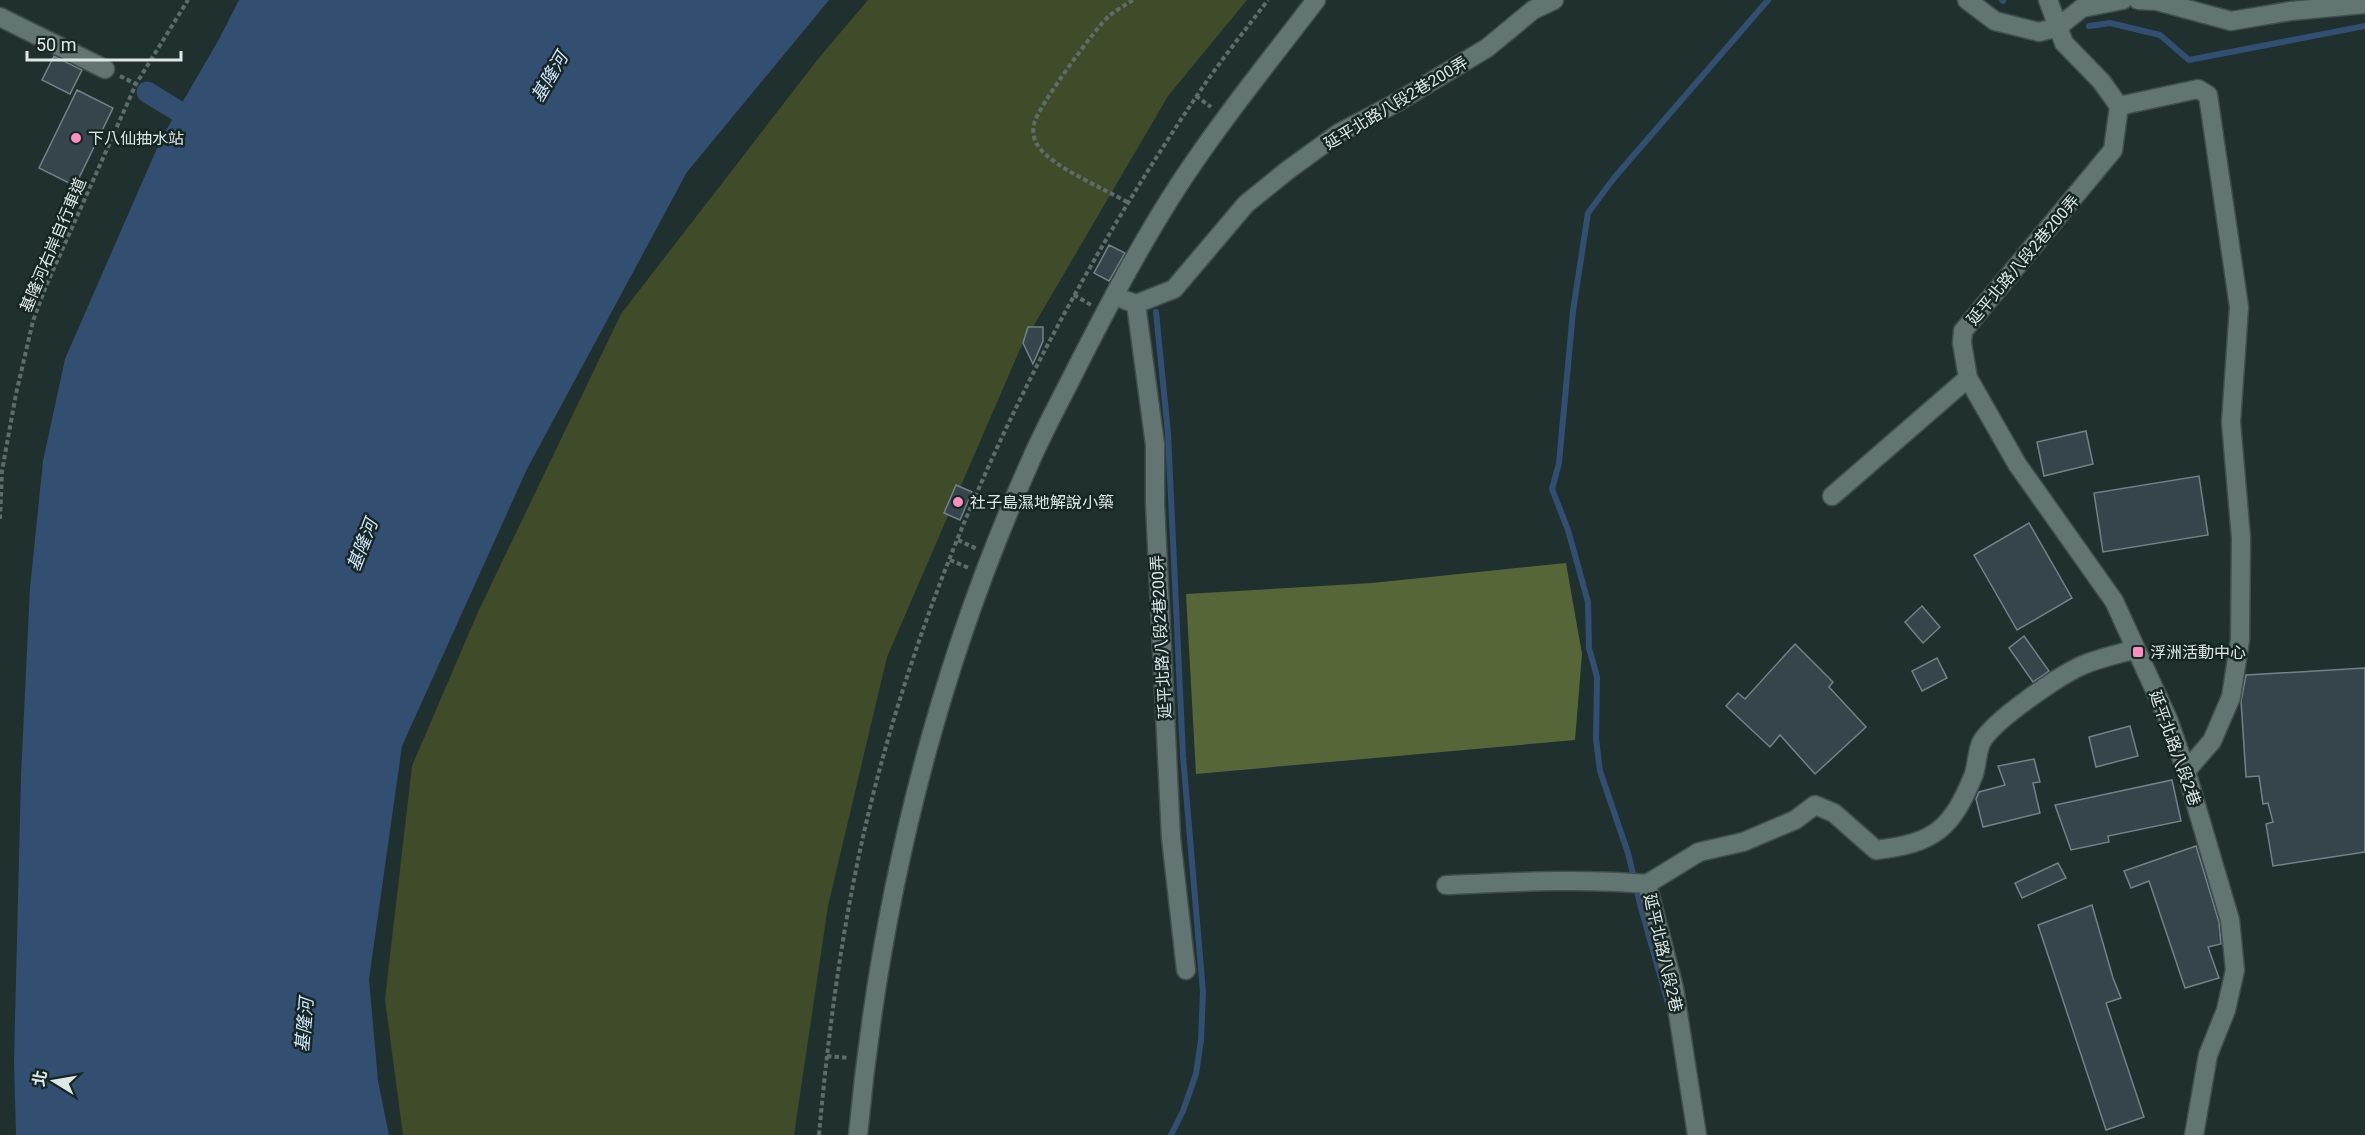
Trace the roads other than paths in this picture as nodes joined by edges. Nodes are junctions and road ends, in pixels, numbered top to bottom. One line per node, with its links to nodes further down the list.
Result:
1 (1316, 0): 12 (street)
2 (1554, 0): 13 (street, 延平北路八段2巷200弄)
3 (1967, 0): 9 (street)
4 (2048, 0): 9 (street)
5 (2123, 0): 9 (street)
6 (2138, 0): 7 (street)
7 (2365, 4)
8 (0, 17): 10 (street)
9 (2058, 27): 11 (street)
10 (105, 69)
11 (2119, 106): 14 (street, 延平北路八段2巷200弄); 17 (street)
12 (1114, 296): 13 (street); 21 (street)
13 (1136, 304): 20 (street, 延平北路八段2巷200弄)
14 (1968, 378): 15 (street); 16 (street, 延平北路八段2巷200弄)
15 (1832, 496)
16 (2136, 649): 17 (street, 延平北路八段2巷); 18 (street, 延平北路八段2巷)
17 (2186, 771): 23 (street, 延平北路八段2巷)
18 (1647, 884): 19 (street); 22 (street, 延平北路八段2巷)
19 (1446, 885)
20 (1186, 970)
21 (858, 1135)
22 (1697, 1135)
23 (2194, 1135)

